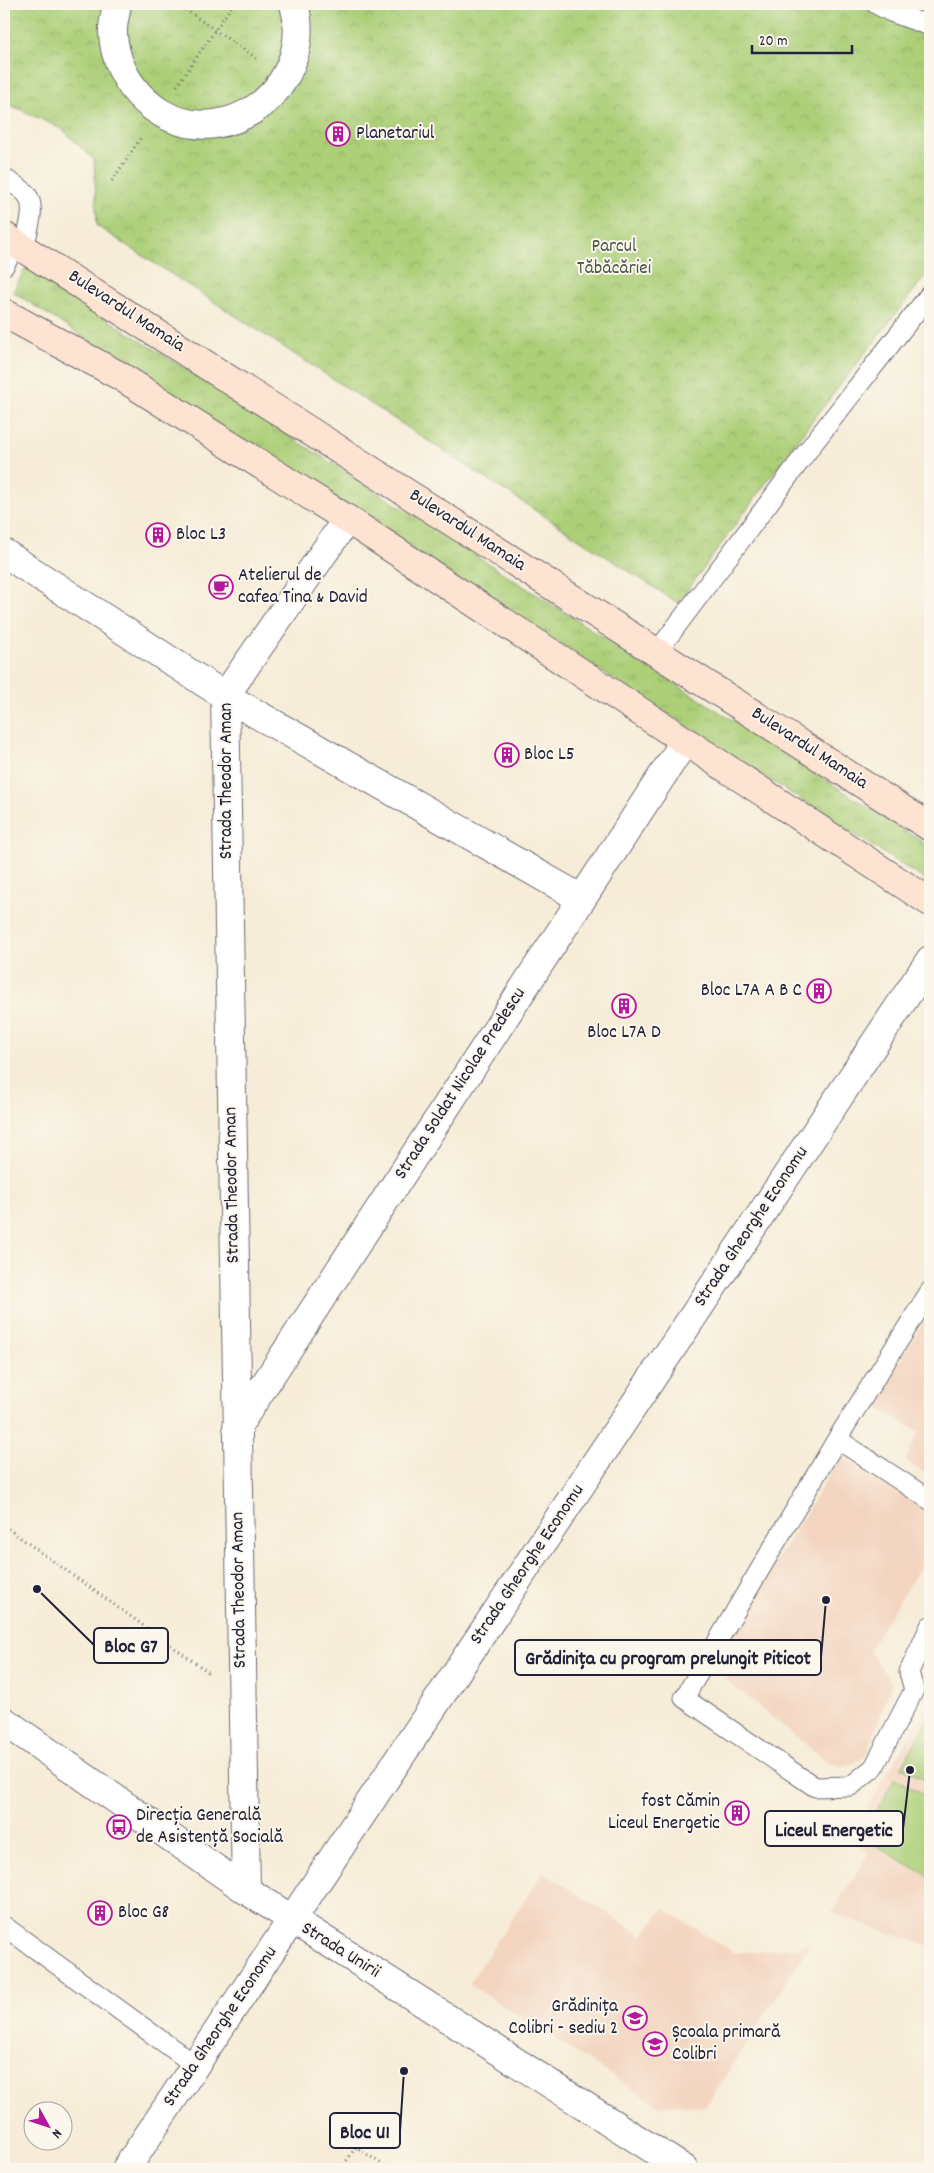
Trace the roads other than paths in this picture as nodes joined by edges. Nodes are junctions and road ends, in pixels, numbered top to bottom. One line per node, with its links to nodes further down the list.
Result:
1 (117, 4): 2 (street)
2 (294, 4)
3 (876, 4): 4 (lane)
4 (930, 26)
5 (4, 178): 6 (lane)
6 (15, 242): 7 (lane); 12 (main road, Bulevardul Mamaia)
7 (4, 266)
8 (930, 294): 12 (lane)
9 (4, 312): 10 (main road)
10 (347, 519): 13 (street, Strada Theodor Aman); 14 (main road)
11 (4, 553): 13 (street)
12 (657, 652): 15 (main road, Bulevardul Mamaia)
13 (225, 696): 16 (street); 20 (street, Strada Theodor Aman)
14 (685, 741): 16 (street, Strada Soldat Nicolae Predescu); 17 (main road)
15 (930, 827)
16 (582, 899): 20 (street, Strada Soldat Nicolae Predescu)
17 (930, 902)
18 (930, 960): 26 (street, Strada Gheorghe Economu)
19 (930, 1291): 21 (lane)
20 (237, 1427): 25 (street, Strada Theodor Aman)
21 (837, 1439): 22 (lane); 23 (lane)
22 (930, 1500)
23 (930, 1626)
24 (4, 1721): 25 (street, Strada Unirii)
25 (246, 1890): 26 (street, Strada Unirii)
26 (292, 1920): 28 (street, Strada Gheorghe Economu); 30 (street, Strada Unirii)
27 (4, 1926): 28 (lane)
28 (195, 2066): 29 (street, Strada Gheorghe Economu)
29 (126, 2169)
30 (684, 2169)

